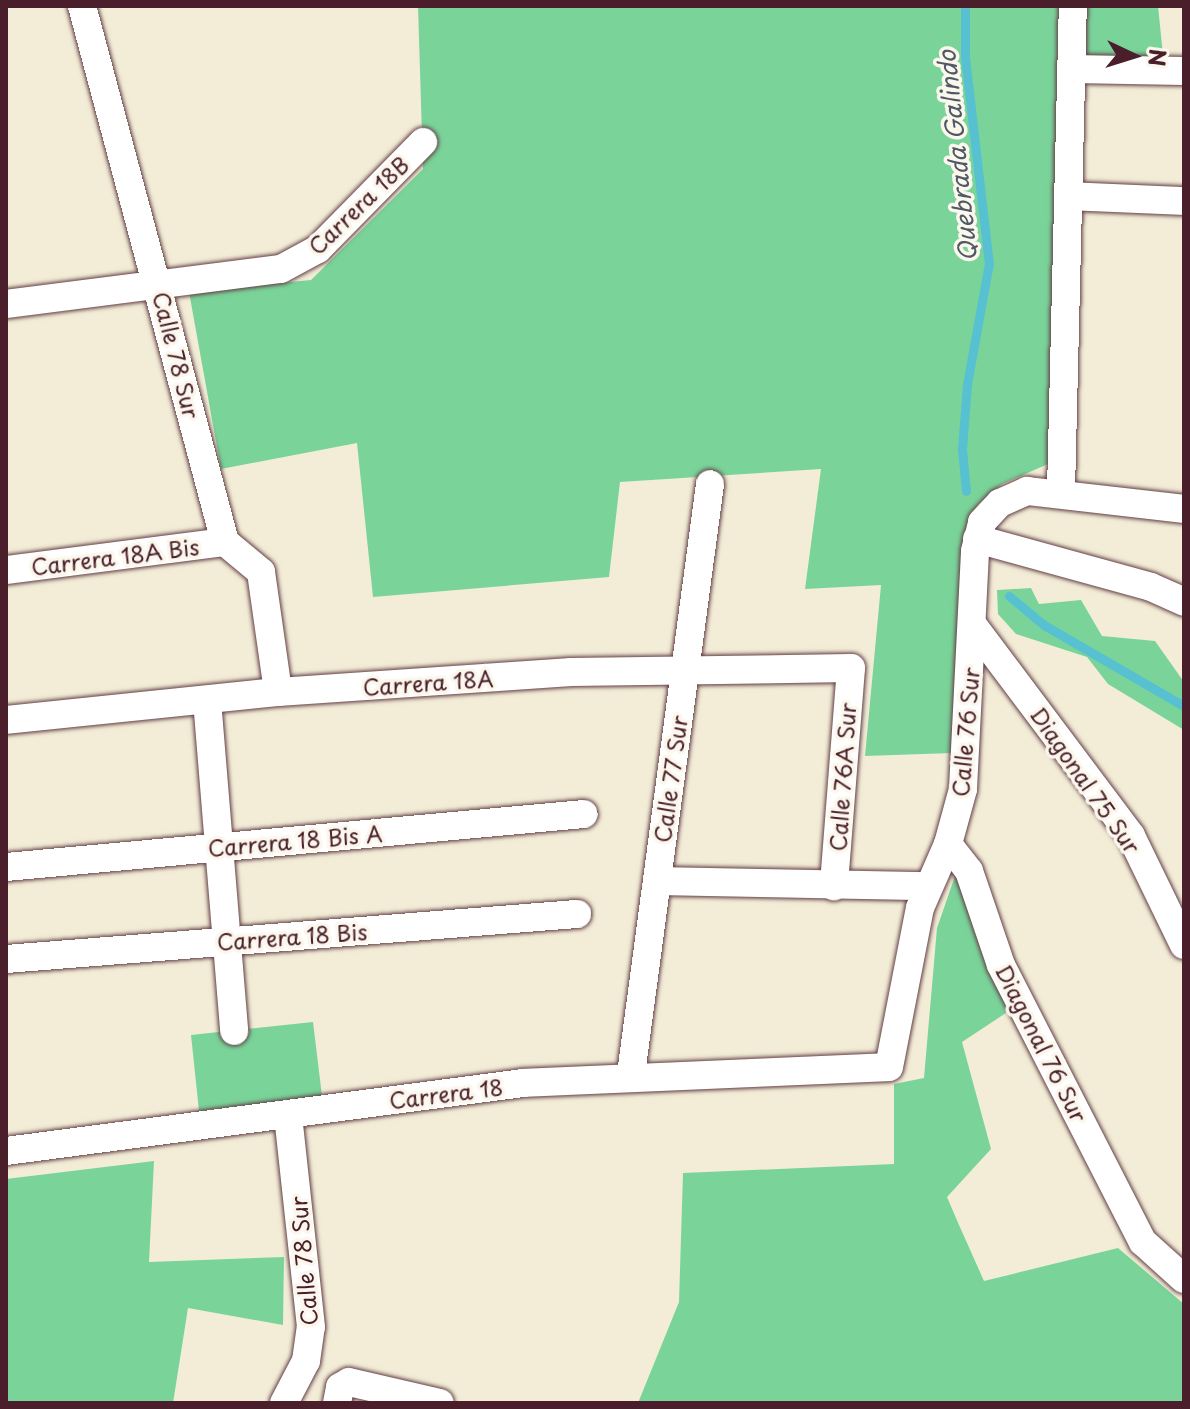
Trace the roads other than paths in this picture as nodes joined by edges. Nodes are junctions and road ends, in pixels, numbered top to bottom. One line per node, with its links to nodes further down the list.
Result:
1 (82, 6): 8 (street, Calle 78 Sur)
2 (1073, 6): 3 (street)
3 (1072, 69): 4 (street); 6 (street)
4 (1184, 71)
5 (423, 142): 8 (street, Carrera 18B)
6 (1069, 196): 7 (street); 11 (street)
7 (1184, 201)
8 (159, 285): 9 (street, Carrera 18B); 14 (street, Calle 78 Sur)
9 (6, 304)
10 (710, 484): 19 (street, Calle 77 Sur)
11 (1061, 491): 12 (street); 13 (street, Calle 76 Sur)
12 (1184, 509)
13 (977, 539): 16 (street); 17 (street, Calle 76 Sur)
14 (225, 542): 15 (street, Carrera 18A Bis); 20 (street)
15 (6, 570)
16 (1184, 602)
17 (972, 624): 24 (street, Calle 76 Sur); 32 (street, Diagonal 75 Sur)
18 (851, 668): 19 (street, Carrera 18A); 28 (street, Calle 76A Sur)
19 (685, 671): 20 (street, Carrera 18A); 27 (street, Calle 77 Sur)
20 (278, 692): 21 (street, Carrera 18A)
21 (207, 700): 22 (street, Carrera 18A); 25 (street)
22 (6, 720)
23 (584, 814): 25 (street, Carrera 18 Bis A)
24 (948, 844): 29 (street, Calle 76 Sur); 39 (street, Diagonal 76 Sur)
25 (219, 847): 26 (street, Carrera 18 Bis A); 31 (street)
26 (6, 867)
27 (657, 881): 28 (street); 36 (street, Calle 77 Sur)
28 (834, 886): 29 (street)
29 (928, 886): 35 (street, Calle 76 Sur)
30 (577, 914): 31 (street, Carrera 18 Bis)
31 (226, 941): 33 (street, Carrera 18 Bis); 34 (street)
32 (1184, 945)
33 (6, 959)
34 (234, 1031)
35 (889, 1067): 36 (street, Carrera 18)
36 (631, 1074): 37 (street, Carrera 18)
37 (288, 1114): 38 (street, Carrera 18); 40 (street, Calle 78 Sur)
38 (6, 1151)
39 (1184, 1279)
40 (284, 1403)
41 (337, 1403): 42 (street)
42 (440, 1403)

